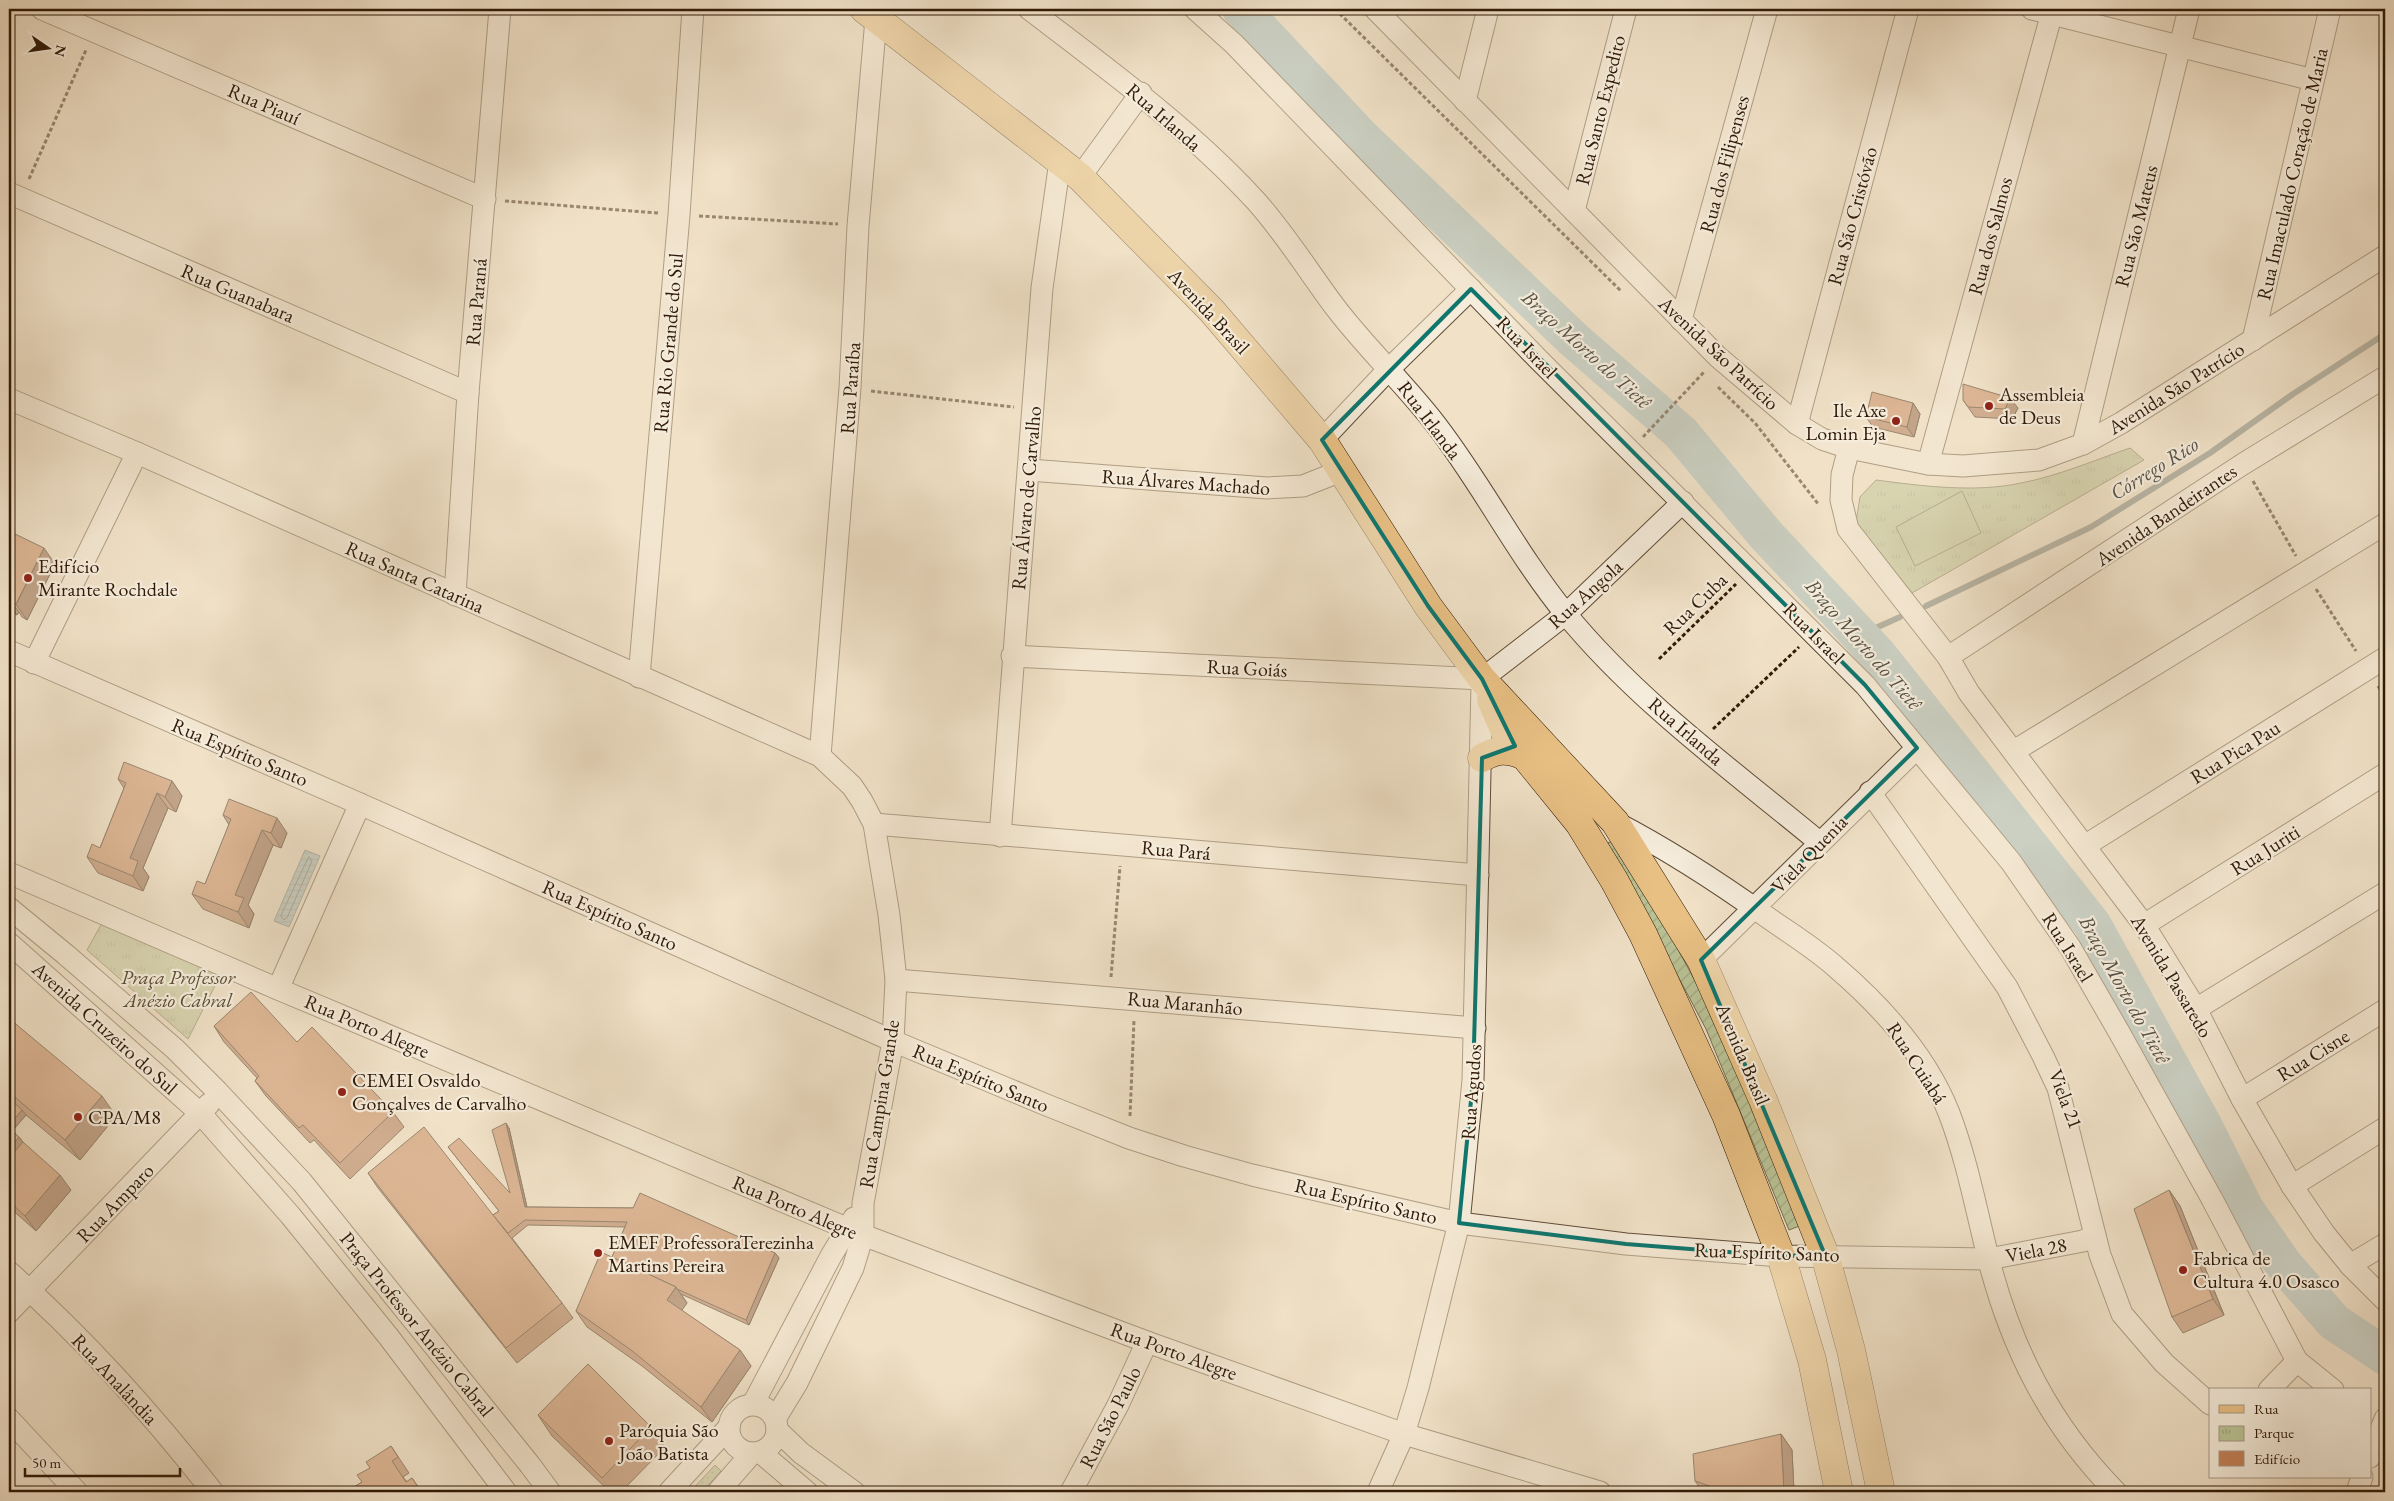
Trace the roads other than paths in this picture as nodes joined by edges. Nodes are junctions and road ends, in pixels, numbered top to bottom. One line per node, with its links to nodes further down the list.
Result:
1 (42, 9): 21 (street, Rua Piauí)
2 (500, 9): 21 (street, Rua Paraná)
3 (693, 9): 48 (street, Rua Rio Grande do Sul)
4 (1028, 9): 17 (street, Rua Irlanda)
5 (1195, 9): 24 (street, Rua Israel)
6 (1375, 9): 18 (street, Avenida São Patrício)
7 (1488, 9): 18 (street)
8 (1626, 9): 22 (street, Rua Santo Expedito)
9 (1767, 9): 25 (street, Rua dos Filipenses)
10 (1908, 9): 31 (street, Rua São Cristóvão)
11 (2189, 9): 15 (street, Rua São Mateus)
12 (2330, 9): 16 (street, Rua Imaculado Coração de Maria)
13 (2046, 10): 15 (street); 36 (street, Rua dos Salmos)
14 (870, 14): 19 (main road, Avenida Brasil); 53 (street, Rua Paraíba)
15 (2180, 47): 16 (street); 33 (street, Rua São Mateus)
16 (2313, 80): 26 (street, Rua Imaculado Coração de Maria)
17 (1141, 94): 19 (street); 27 (street, Rua Irlanda)
18 (1465, 101): 22 (street, Avenida São Patrício)
19 (1070, 169): 32 (main road, Avenida Brasil); 37 (street, Rua Álvaro de Carvalho)
20 (14, 196): 29 (street, Rua Guanabara)
21 (485, 199): 29 (street, Rua Paraná)
22 (1574, 211): 25 (street, Avenida São Patrício)
23 (2385, 256): 26 (street, Avenida São Patrício)
24 (1470, 289): 27 (street); 39 (street, Rua Israel)
25 (1681, 320): 31 (street, Avenida São Patrício)
26 (2253, 340): 33 (street, Avenida São Patrício)
27 (1389, 368): 32 (street); 42 (street, Rua Irlanda)
28 (2385, 377): 45 (street, Avenida Bandeirantes)
29 (468, 393): 41 (street, Rua Paraná)
30 (9, 399): 35 (street, Rua Santa Catarina)
31 (1797, 424): 34 (street, Avenida São Patrício)
32 (1322, 440): 38 (main road, Avenida Brasil)
33 (2082, 444): 36 (street, Avenida São Patrício)
34 (1849, 448): 36 (street, Avenida São Patrício); 45 (street, Avenida Passaredo)
35 (136, 453): 41 (street, Rua Santa Catarina); 47 (street)
36 (1928, 464)
37 (1029, 470): 38 (street, Rua Álvares Machado); 44 (street, Rua Álvaro de Carvalho)
38 (1341, 471): 49 (main road, Avenida Brasil)
39 (1683, 502): 42 (street, Rua Angola); 50 (street, Rua Israel)
40 (2385, 524): 51 (street)
41 (456, 595): 48 (street, Rua Santa Catarina)
42 (1566, 614): 49 (street, Rua Angola); 61 (street, Rua Irlanda)
43 (9, 651): 47 (street, Rua Espírito Santo)
44 (1012, 656): 49 (street, Rua Goiás); 60 (street, Rua Álvaro de Carvalho)
45 (1948, 657): 51 (street, Avenida Passaredo)
46 (2385, 658): 62 (street, Rua Pica Pau)
47 (34, 663): 57 (street, Rua Espírito Santo)
48 (640, 677): 53 (street, Rua Santa Catarina)
49 (1482, 679): 52 (main road, Avenida Brasil); 54 (street, Rua Agudos); 58 (main road, Avenida Brasil)
50 (1917, 748): 56 (street, Viela Quenia); 95 (street, Rua Israel)
51 (2014, 751): 62 (street, Avenida Passaredo)
52 (1522, 754): 54 (main road); 87 (main road, Avenida Brasil)
53 (820, 756): 59 (street, Rua Campina Grande)
54 (1482, 758): 64 (street, Rua Agudos)
55 (2385, 774): 68 (street, Rua Juriti)
56 (1870, 792): 61 (street, Viela Quenia); 84 (street)
57 (360, 804): 72 (street); 76 (street, Rua Espírito Santo)
58 (1616, 822): 67 (street, Rua Cuiabá); 70 (main road, Avenida Brasil)
59 (874, 824): 60 (street, Rua Pará); 71 (street, Rua Campina Grande)
60 (1000, 836): 64 (street, Rua Pará)
61 (1819, 842): 67 (street, Viela Quenia)
62 (2086, 845): 68 (street, Avenida Passaredo)
63 (9, 873): 72 (street, Rua Porto Alegre)
64 (1478, 875): 75 (street, Rua Agudos)
65 (2385, 893): 73 (street)
66 (9, 908): 77 (street, Avenida Cruzeiro do Sul)
67 (1755, 908): 70 (street, Viela Quenia); 88 (street, Rua Cuiabá)
68 (2144, 925): 73 (street, Avenida Passaredo)
69 (9, 943): 79 (street, Avenida Cruzeiro do Sul)
70 (1701, 960): 86 (main road, Avenida Brasil)
71 (896, 980): 75 (street, Rua Maranhão); 76 (street, Rua Campina Grande)
72 (278, 989): 83 (street, Rua Porto Alegre)
73 (2196, 1009): 78 (street, Avenida Passaredo)
74 (2385, 1010): 78 (street, Rua Cisne)
75 (1475, 1028): 82 (street, Rua Agudos)
76 (893, 1041): 82 (street, Rua Espírito Santo); 83 (street, Rua Campina Grande)
77 (218, 1092): 79 (street, Rua Amparo); 111 (street, Praça Professor Anézio Cabral)
78 (2242, 1099): 81 (street, Avenida Passaredo)
79 (201, 1114): 91 (street, Rua Amparo); 110 (street, Praça Professor Anézio Cabral)
80 (2385, 1128): 81 (street)
81 (2292, 1186): 89 (street, Avenida Passaredo)
82 (1459, 1223): 87 (street, Rua Espírito Santo); 104 (street, Rua Agudos)
83 (855, 1232): 94 (street, Rua Porto Alegre); 99 (street, Rua Campina Grande); 102 (street, Rua Campina Grande)
84 (2089, 1238): 88 (street, Viela 28); 98 (street)
85 (2385, 1244): 89 (street)
86 (1825, 1255): 87 (street, Rua Espírito Santo); 88 (street, Rua Espírito Santo); 120 (main road, Avenida Brasil)
87 (1780, 1256): 119 (main road, Avenida Brasil)
88 (1989, 1259): 121 (street, Rua Cuiabá)
89 (2350, 1265): 92 (street, Avenida Passaredo)
90 (9, 1272): 91 (street, Rua Analândia)
91 (30, 1291): 93 (street, Rua Amparo); 109 (street, Rua Analândia)
92 (2385, 1300)
93 (9, 1312)
94 (1147, 1342): 104 (street, Rua Porto Alegre); 116 (street, Rua São Paulo)
95 (2297, 1361): 96 (street); 97 (street)
96 (2271, 1388)
97 (2331, 1388)
98 (2209, 1403)
99 (753, 1404): 102 (street); 103 (street)
100 (9, 1419): 108 (street)
101 (2381, 1420): 105 (street)
102 (776, 1424): 106 (street); 115 (street)
103 (729, 1427): 106 (street); 112 (street)
104 (1404, 1434): 117 (street, Rua Agudos); 118 (street, Rua Porto Alegre)
105 (2372, 1450)
106 (756, 1452): 113 (street); 114 (street)
107 (2362, 1478): 122 (street)
108 (77, 1492)
109 (213, 1492)
110 (506, 1492)
111 (550, 1492)
112 (669, 1492)
113 (718, 1492)
114 (807, 1492)
115 (854, 1492)
116 (1071, 1492)
117 (1378, 1492)
118 (1600, 1492)
119 (1839, 1492)
120 (1881, 1492)
121 (2116, 1492)
122 (2357, 1492)

